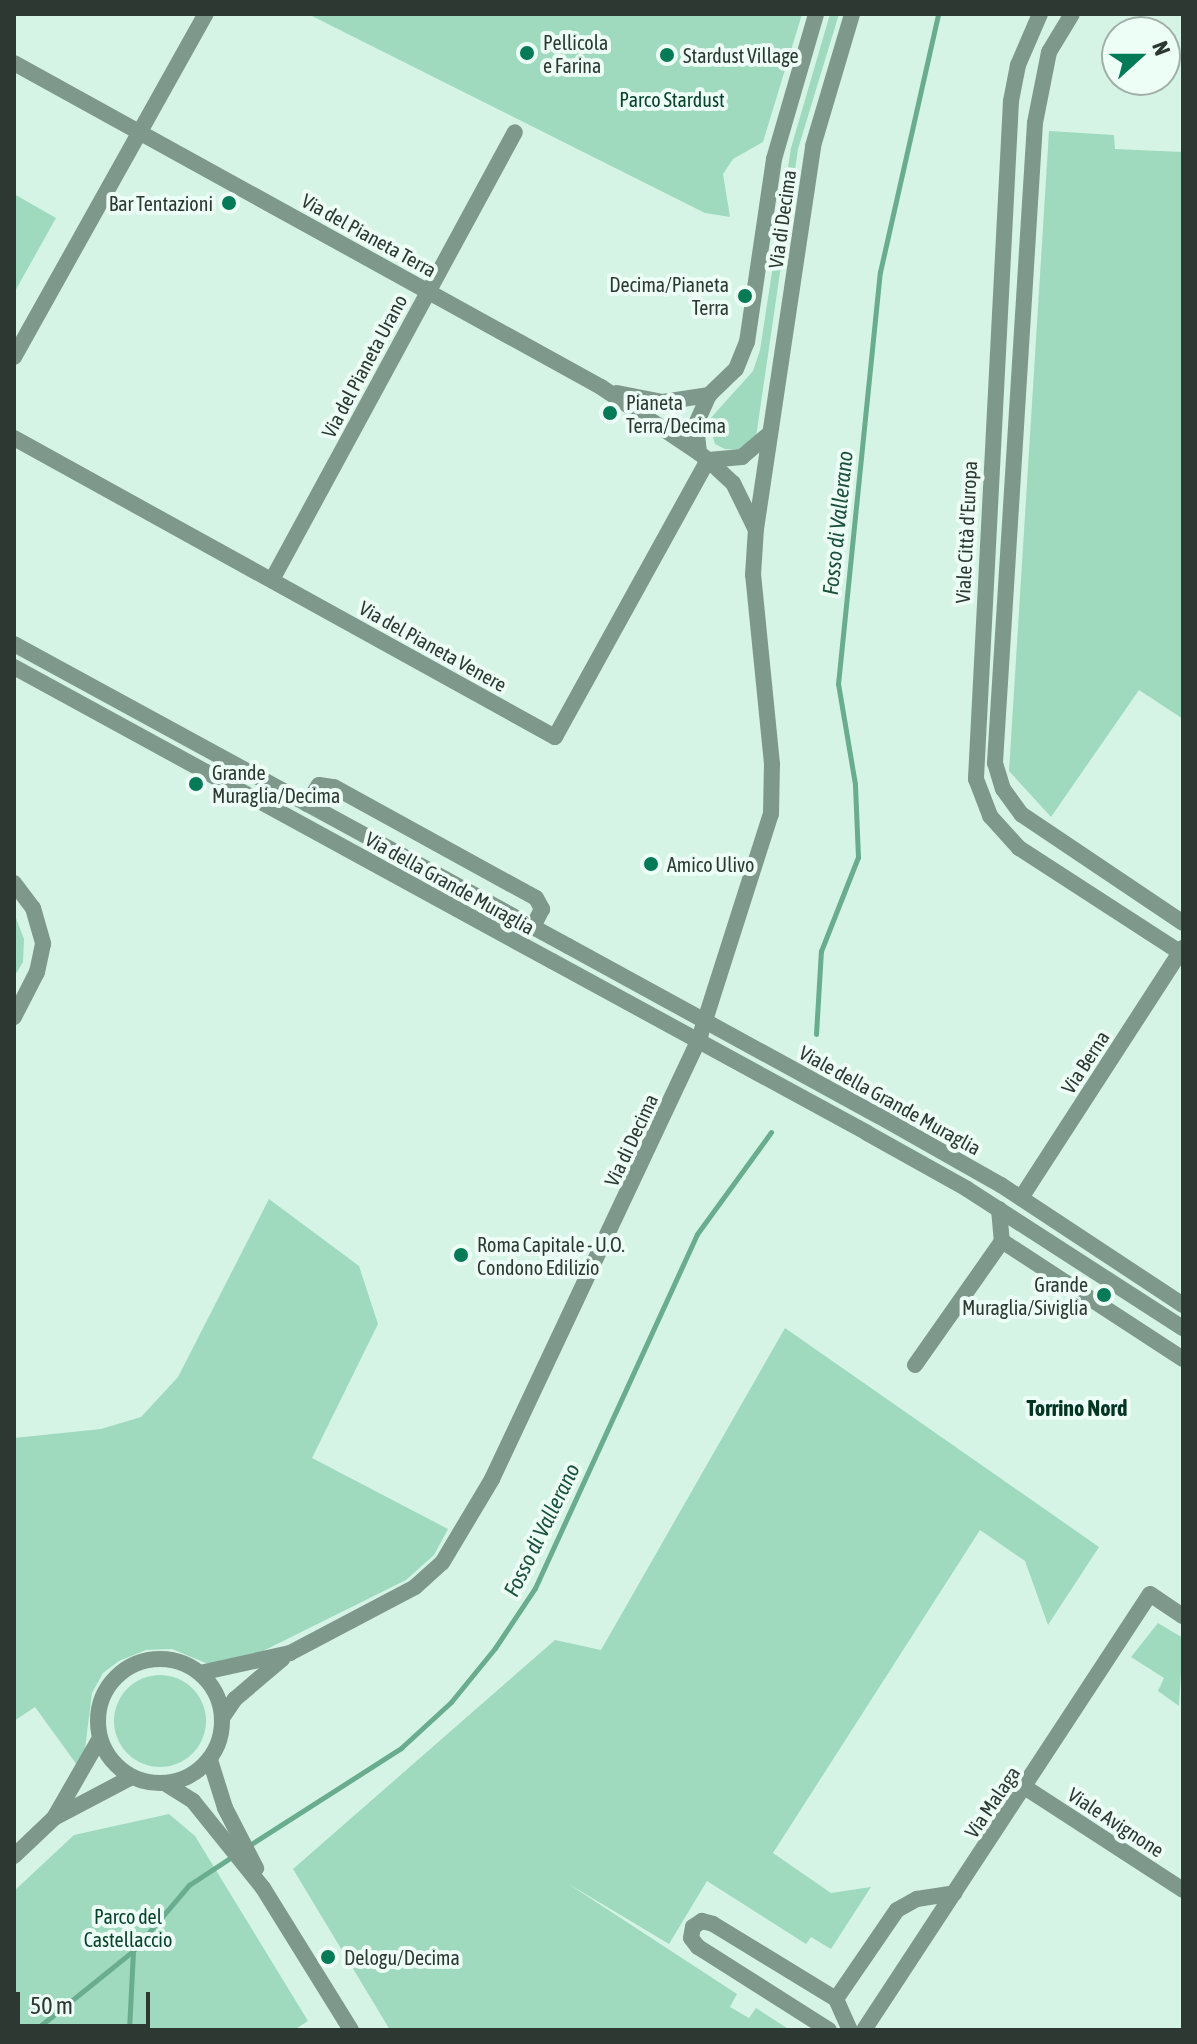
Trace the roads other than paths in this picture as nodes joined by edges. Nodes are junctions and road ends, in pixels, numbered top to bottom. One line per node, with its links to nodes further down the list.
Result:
1 (206, 14): 7 (street)
2 (816, 14): 12 (street, Via di Decima)
3 (852, 14): 13 (street, Via di Decima)
4 (1040, 14): 25 (street, Viale Città d'Europa)
5 (1072, 14): 22 (street, Viale Città d'Europa)
6 (14, 63): 7 (street, Via del Pianeta Terra)
7 (139, 132): 9 (street, Via del Pianeta Terra); 10 (street)
8 (515, 132): 9 (street, Via del Pianeta Urano)
9 (428, 290): 11 (street, Via del Pianeta Terra); 17 (street, Via del Pianeta Urano)
10 (14, 357)
11 (601, 387): 12 (street); 15 (street, Via del Pianeta Terra)
12 (709, 395): 15 (street, Via di Decima)
13 (769, 434): 15 (street); 16 (street, Via di Decima)
14 (14, 438): 17 (street, Via del Pianeta Venere)
15 (703, 456): 16 (street); 17 (street, Via del Pianeta Venere)
16 (756, 529): 36 (street, Via di Decima)
17 (273, 578)
18 (14, 644): 20 (street, Via della Grande Muraglia)
19 (14, 667): 27 (street, Via della Grande Muraglia, bridge)
20 (307, 804): 23 (street, Via della Grande Muraglia); 23 (street)
21 (14, 883): 26 (street)
22 (1183, 923)
23 (533, 927): 24 (street, Via della Grande Muraglia)
24 (568, 946): 28 (street, Viale della Grande Muraglia, bridge)
25 (1182, 951): 28 (street, Via Berna)
26 (14, 1017)
27 (867, 1133): 29 (street, Viale della Grande Muraglia)
28 (1021, 1198): 31 (street, Viale della Grande Muraglia)
29 (999, 1209): 30 (street); 32 (street, Viale della Grande Muraglia)
30 (1002, 1241): 33 (street); 34 (street)
31 (1183, 1305)
32 (1183, 1328)
33 (1183, 1359)
34 (915, 1365)
35 (1183, 1616): 43 (street, Via Malaga)
36 (290, 1653): 37 (street, Via di Decima); 38 (street, Via di Decima)
37 (200, 1673): 38 (street); 39 (street)
38 (222, 1718): 40 (street)
39 (100, 1738): 41 (street); 44 (street)
40 (212, 1766): 42 (street); 48 (street)
41 (132, 1777): 42 (street); 44 (street)
42 (166, 1784): 48 (street)
43 (1026, 1788): 46 (street, Viale Avignone); 47 (street, Via Malaga)
44 (54, 1818): 45 (street)
45 (14, 1856)
46 (1183, 1890)
47 (955, 1893): 49 (street); 50 (street, Via Malaga)
48 (267, 1894): 51 (street)
49 (836, 1999): 52 (street); 53 (street)
50 (866, 2028)
51 (351, 2030)
52 (829, 2030)
53 (850, 2030)

